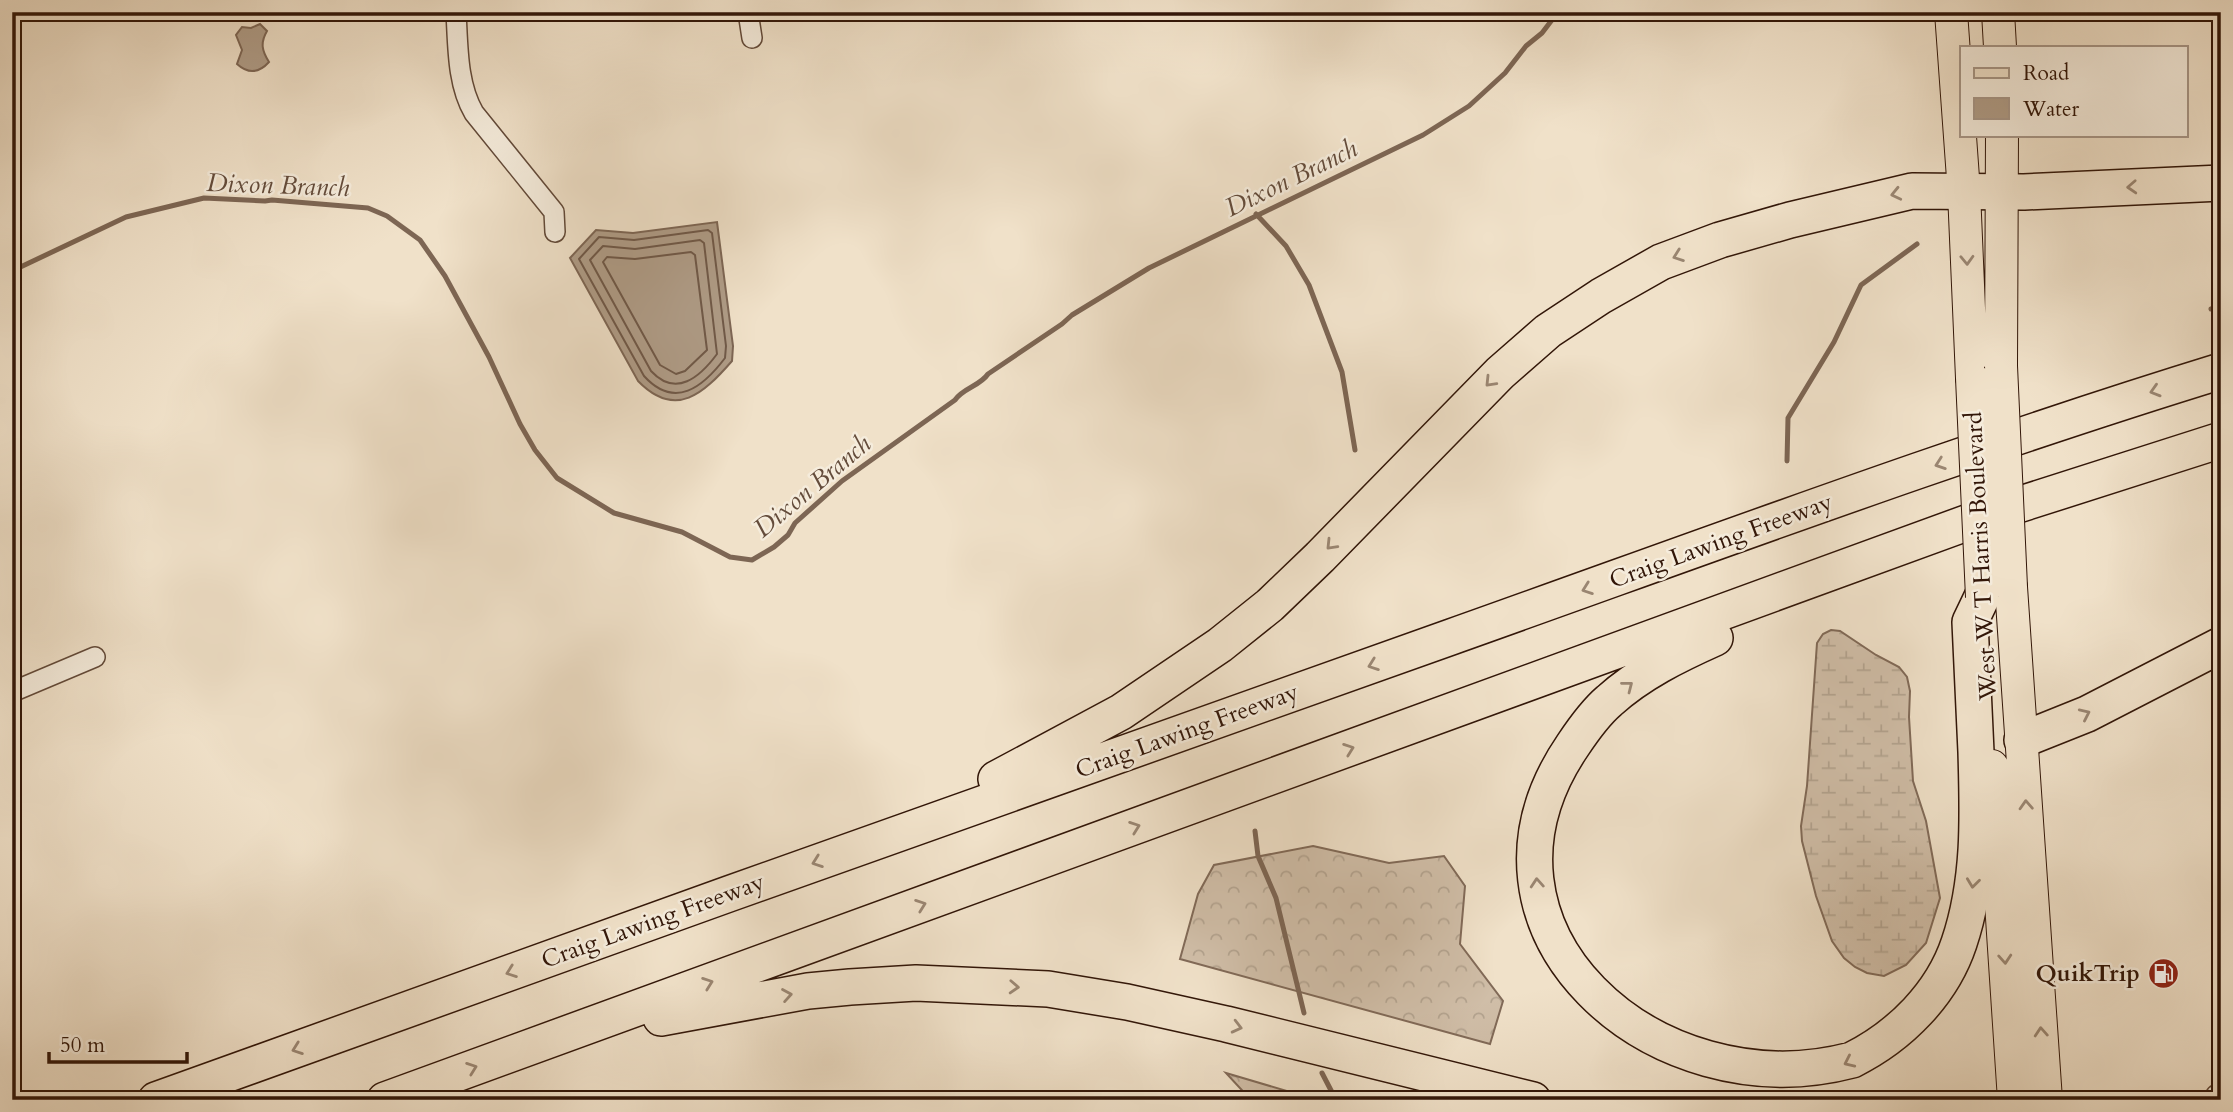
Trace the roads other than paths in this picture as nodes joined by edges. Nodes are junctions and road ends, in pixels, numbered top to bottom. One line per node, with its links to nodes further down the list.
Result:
1 (456, 12): 11 (street)
2 (748, 12): 5 (street)
3 (1951, 12): 10 (main road, West W T Harris Boulevard)
4 (1998, 12): 6 (main road)
5 (752, 38)
6 (2000, 46)
7 (2002, 136): 9 (main road, West W T Harris Boulevard)
8 (2221, 183): 9 (highway, one-way to 9)
9 (2003, 191): 10 (highway); 15 (main road, West W T Harris Boulevard, bridge)
10 (1964, 192): 15 (main road, West W T Harris Boulevard, one-way to 15, bridge); 20 (highway, one-way to 20)
11 (555, 232)
12 (2221, 371): 20 (highway, Craig Lawing Freeway, one-way to 20)
13 (2221, 440): 14 (highway)
14 (1797, 587): 15 (highway, one-way to 14); 21 (highway, one-way to 14)
15 (1997, 592): 19 (main road, West W T Harris Boulevard); 25 (main road, West W T Harris Boulevard, one-way to 25)
16 (2221, 645): 19 (highway, one-way to 16)
17 (95, 657): 18 (street)
18 (12, 692)
19 (2022, 740): 26 (main road, West W T Harris Boulevard, one-way to 19)
20 (881, 839): 22 (highway, Craig Lawing Freeway, one-way to 22)
21 (551, 1040): 23 (highway, one-way to 21); 24 (highway, one-way to 24)
22 (156, 1100)
23 (385, 1100)
24 (1533, 1100)
25 (2014, 1100)
26 (2046, 1100)

